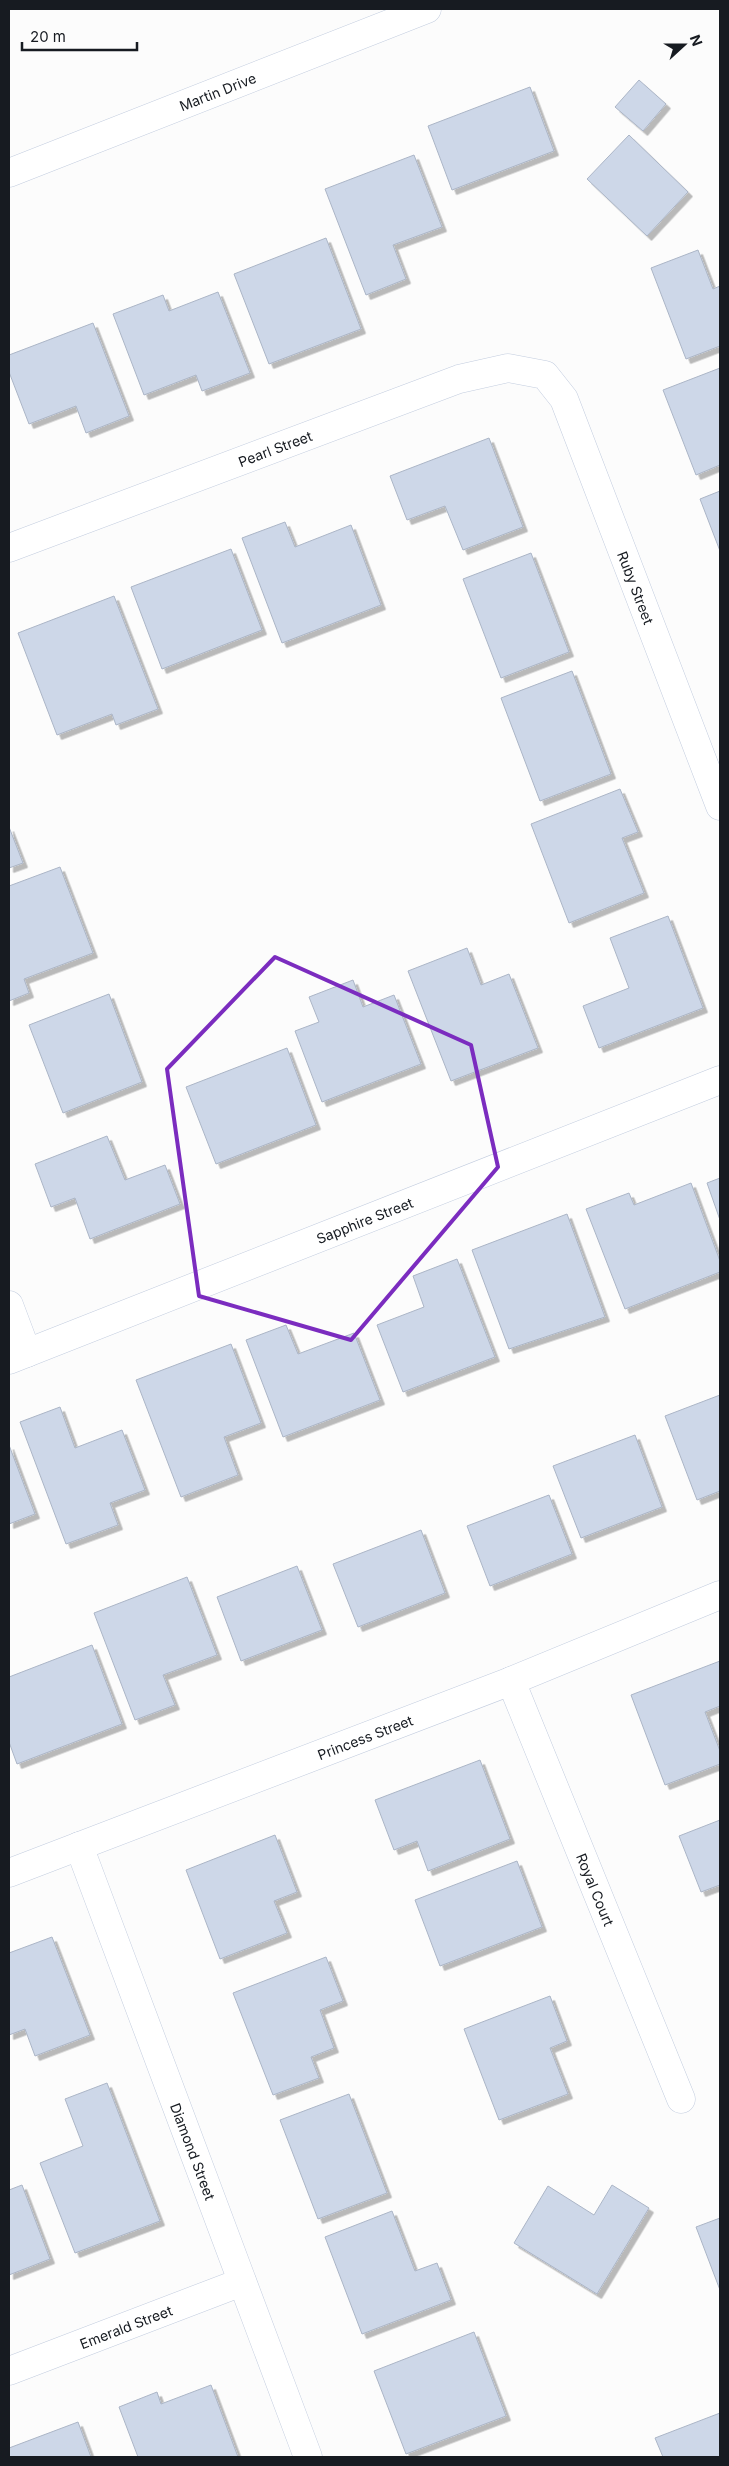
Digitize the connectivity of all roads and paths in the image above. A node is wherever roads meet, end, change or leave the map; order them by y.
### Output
1 (427, 9) edge
2 (9, 174) edge
3 (544, 375) joint
4 (9, 548) edge
5 (720, 806) edge
6 (720, 1080) edge
7 (9, 1305) edge
8 (18, 1357) edge
9 (720, 1595) edge
10 (511, 1681) junction
11 (79, 1846) junction
12 (9, 1873) edge
13 (681, 2099) dead end
14 (242, 2282) junction
15 (9, 2371) edge
16 (308, 2457) edge

1 - 2 street, Martin Drive
3 - 4 street, Pearl Street
3 - 5 street, Ruby Street
6 - 8 street, Sapphire Street
7 - 8 street
9 - 10 street, Princess Street
10 - 11 street, Princess Street
10 - 13 street, Royal Court
11 - 12 street, Princess Street
11 - 14 street, Diamond Street
14 - 15 street, Emerald Street
14 - 16 street, Diamond Street

